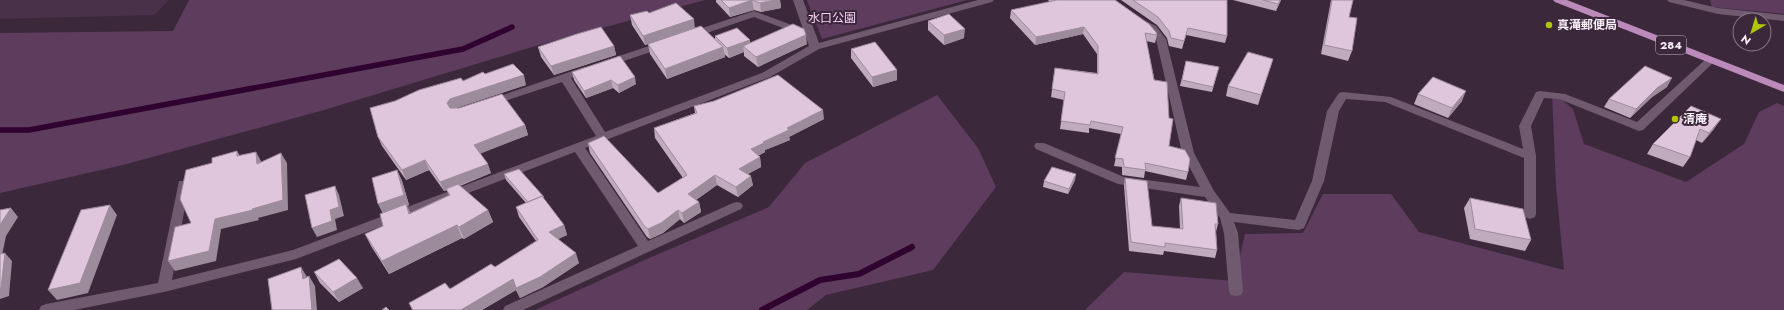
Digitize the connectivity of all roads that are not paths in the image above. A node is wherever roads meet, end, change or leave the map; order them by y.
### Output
1 (798, 0) edge
2 (989, 0) edge
3 (1558, 0) edge
4 (1672, 0) edge
5 (1133, 16) edge
6 (1784, 18) edge
7 (812, 41) junction
8 (1710, 61) junction
9 (565, 77) junction
10 (1784, 89) edge
11 (480, 106) edge
12 (603, 138) junction
13 (1040, 146) dead end
14 (578, 147) junction
15 (1530, 156) junction
16 (186, 170) edge
17 (1209, 193) junction
18 (737, 206) dead end
19 (1530, 214) dead end
20 (1226, 217) junction
21 (646, 248) junction
22 (164, 287) junction
23 (1236, 292) dead end
24 (46, 310) edge
25 (510, 310) edge

1 - 7 street
2 - 7 street
3 - 8 highway, 284
4 - 6 street
5 - 17 street
7 - 9 street
7 - 12 street
8 - 10 highway, 284
8 - 15 street
9 - 11 street
9 - 12 street
12 - 14 street
13 - 17 street
14 - 21 street
14 - 22 street
15 - 19 street
15 - 20 street
16 - 22 street
17 - 20 street
18 - 21 street
20 - 23 street
21 - 25 street
22 - 24 street

